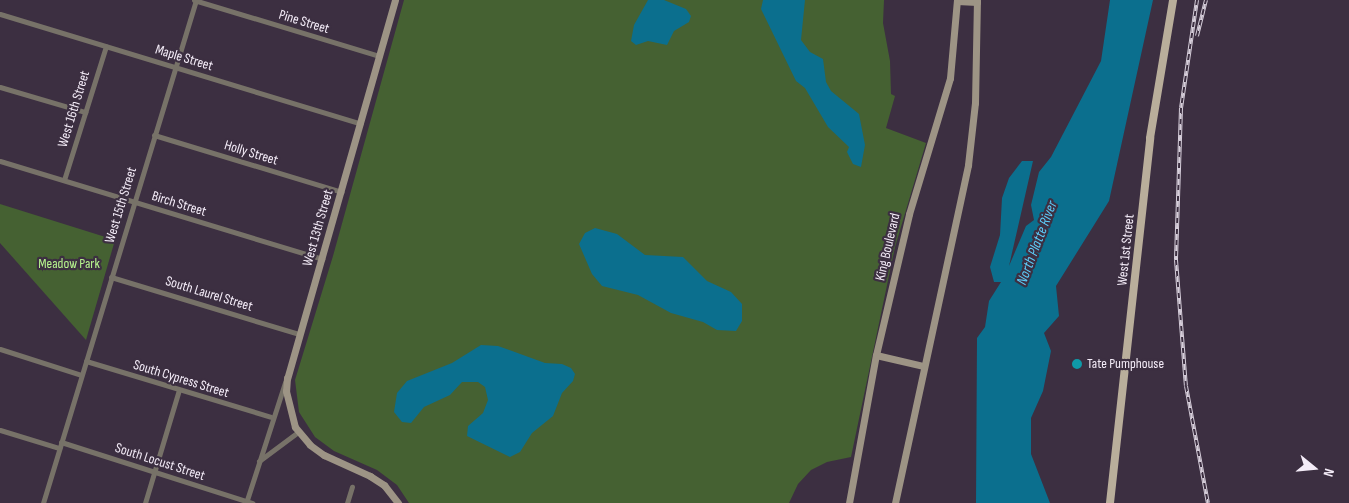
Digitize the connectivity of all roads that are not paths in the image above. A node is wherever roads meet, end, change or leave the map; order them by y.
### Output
1 (195, 0) edge
2 (395, 0) edge
3 (1173, 0) edge
4 (957, 1) edge
5 (977, 1) edge
6 (0, 14) edge
7 (106, 46) junction
8 (380, 56) junction
9 (175, 68) junction
10 (0, 87) edge
11 (85, 112) junction
12 (361, 124) junction
13 (154, 135) junction
14 (0, 161) edge
15 (64, 180) junction
16 (342, 192) junction
17 (134, 202) junction
18 (322, 259) junction
19 (111, 277) junction
20 (300, 334) junction
21 (0, 349) edge
22 (876, 355) junction
23 (86, 361) junction
24 (923, 366) junction
25 (81, 375) junction
26 (287, 378) junction
27 (179, 390) junction
28 (271, 418) junction
29 (0, 430) edge
30 (298, 432) junction
31 (60, 445) junction
32 (259, 462) junction
33 (154, 473) junction
34 (352, 487) dead end
35 (248, 502) edge
36 (43, 503) edge
37 (145, 503) edge
38 (347, 503) edge
39 (398, 503) edge
40 (849, 503) edge
41 (895, 503) edge
42 (1110, 503) edge

1 - 8 street, Pine Street
1 - 9 street, West 15th Street
2 - 8 street, West 13th Street
3 - 42 main road, West 1st Street
4 - 5 street
4 - 22 street, King Boulevard
5 - 24 street
6 - 7 street, Maple Street
7 - 9 street, Maple Street
7 - 11 street, West 16th Street
8 - 12 street, West 13th Street
9 - 12 street, Maple Street
9 - 13 street, West 15th Street
10 - 11 street
11 - 15 street, West 16th Street
12 - 16 street, West 13th Street
13 - 16 street, Holly Street
13 - 17 street, West 15th Street
14 - 15 street, Birch Street
15 - 17 street, Birch Street
16 - 18 street, West 13th Street
17 - 18 street, Birch Street
17 - 19 street, West 15th Street
18 - 20 street, West 13th Street
19 - 20 street, South Laurel Street
19 - 23 street, West 15th Street
20 - 26 street, West 13th Street
21 - 25 street
22 - 24 street
22 - 40 street, King Boulevard
23 - 25 street, West 15th Street
23 - 27 street, South Cypress Street
24 - 41 street
25 - 31 street, West 15th Street
26 - 28 street, West 13th Street
26 - 30 street
27 - 28 street, South Cypress Street
27 - 33 street
28 - 32 street, West 13th Street
29 - 31 street, South Locust Street
30 - 32 street
30 - 39 street
31 - 33 street, South Locust Street
31 - 36 street, West 15th Street
32 - 35 street, West 13th Street
33 - 35 street, South Locust Street
33 - 37 street
34 - 38 street

